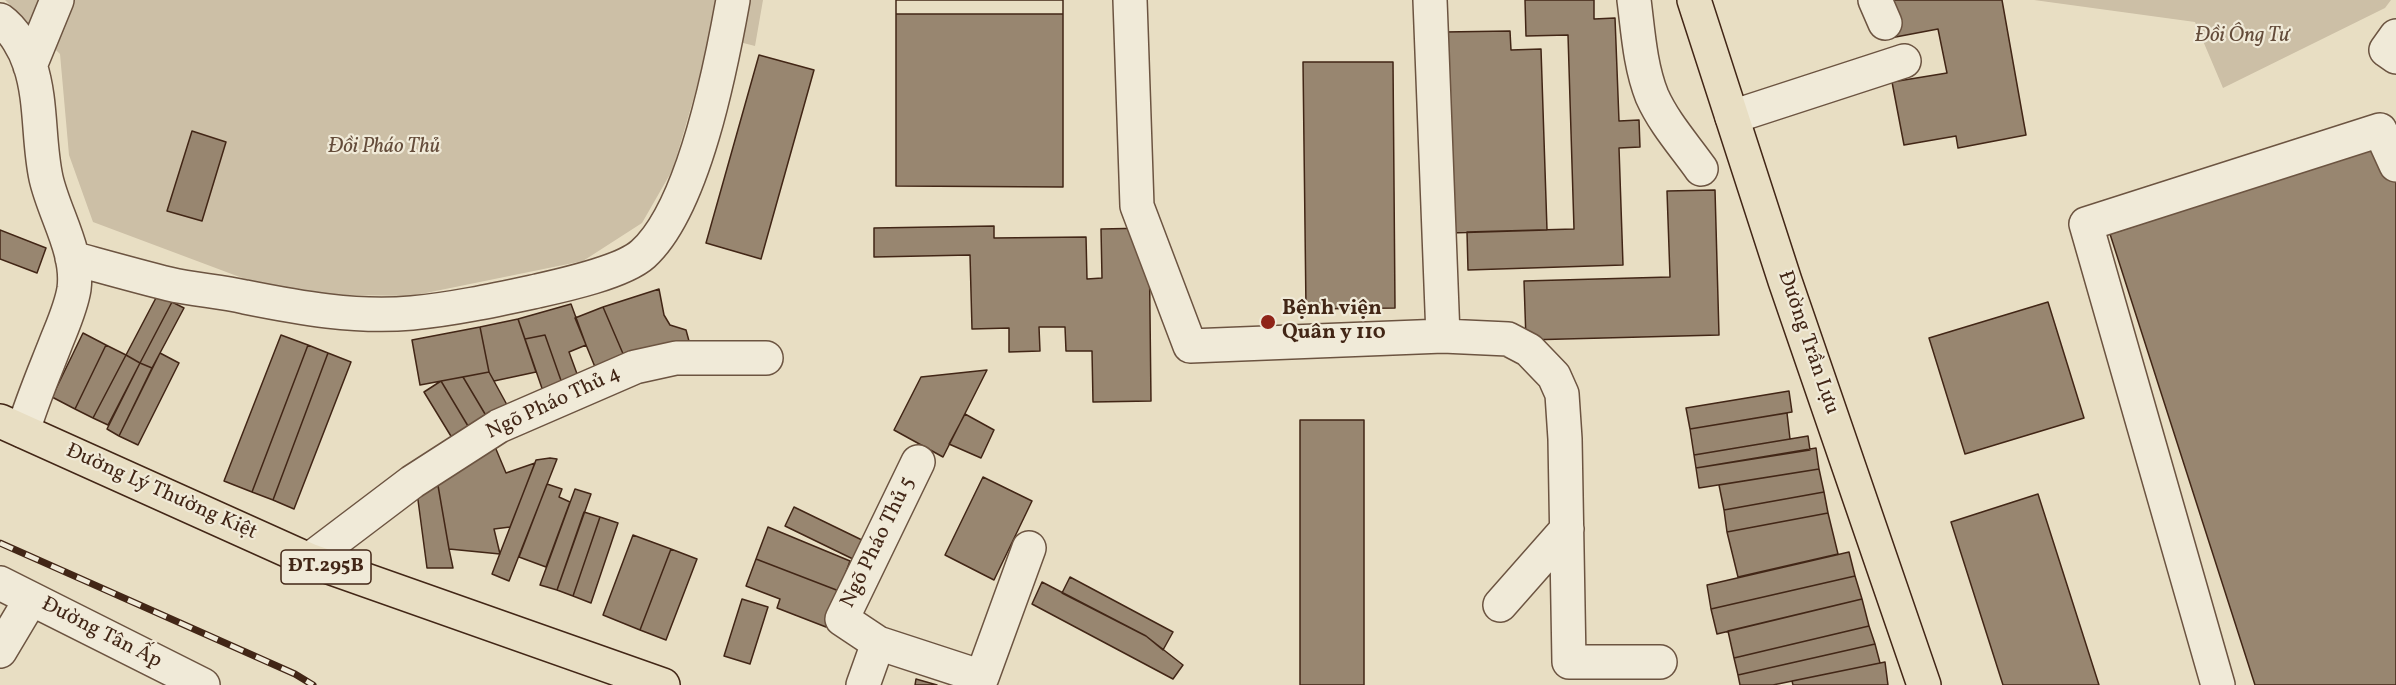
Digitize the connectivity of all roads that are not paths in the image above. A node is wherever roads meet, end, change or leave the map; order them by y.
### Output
1 (57, 0) edge
2 (733, 0) edge
3 (1130, 0) edge
4 (1430, 0) edge
5 (1634, 0) edge
6 (1694, 0) edge
7 (0, 20) edge
8 (2396, 36) edge
9 (2396, 57) edge
10 (1904, 61) dead end
11 (30, 66) junction
12 (1732, 117) junction
13 (2396, 165) edge
14 (1701, 169) dead end
15 (72, 258) junction
16 (1443, 336) junction
17 (766, 358) dead end
18 (12, 426) edge
19 (918, 462) dead end
20 (1567, 529) junction
21 (1029, 548) dead end
22 (309, 560) junction
23 (0, 583) edge
24 (30, 598) junction
25 (1500, 606) dead end
26 (878, 643) junction
27 (0, 651) edge
28 (1660, 662) dead end
29 (203, 685) edge
30 (663, 685) edge
31 (863, 685) edge
32 (1924, 685) edge
33 (2218, 685) edge

1 - 11 street
2 - 15 street
3 - 16 street
4 - 16 street
5 - 14 street
6 - 12 main road, Đường Trần Lựu
7 - 11 street
8 - 9 street
10 - 12 street
11 - 15 street
12 - 32 main road, Đường Trần Lựu
13 - 33 street
15 - 18 street
16 - 20 street
17 - 22 street, Ngõ Pháo Thủ 4
18 - 22 main road, Đường Lý Thường Kiệt / ĐT.295B
19 - 26 street, Ngõ Pháo Thủ 5
20 - 25 street
20 - 28 street
21 - 26 street, Ngõ Pháo Thủ 5
22 - 30 main road, Đường Lý Thường Kiệt / ĐT.295B
23 - 24 street, Đường Tân Ấp
24 - 27 street
24 - 29 street, Đường Tân Ấp
26 - 31 street

